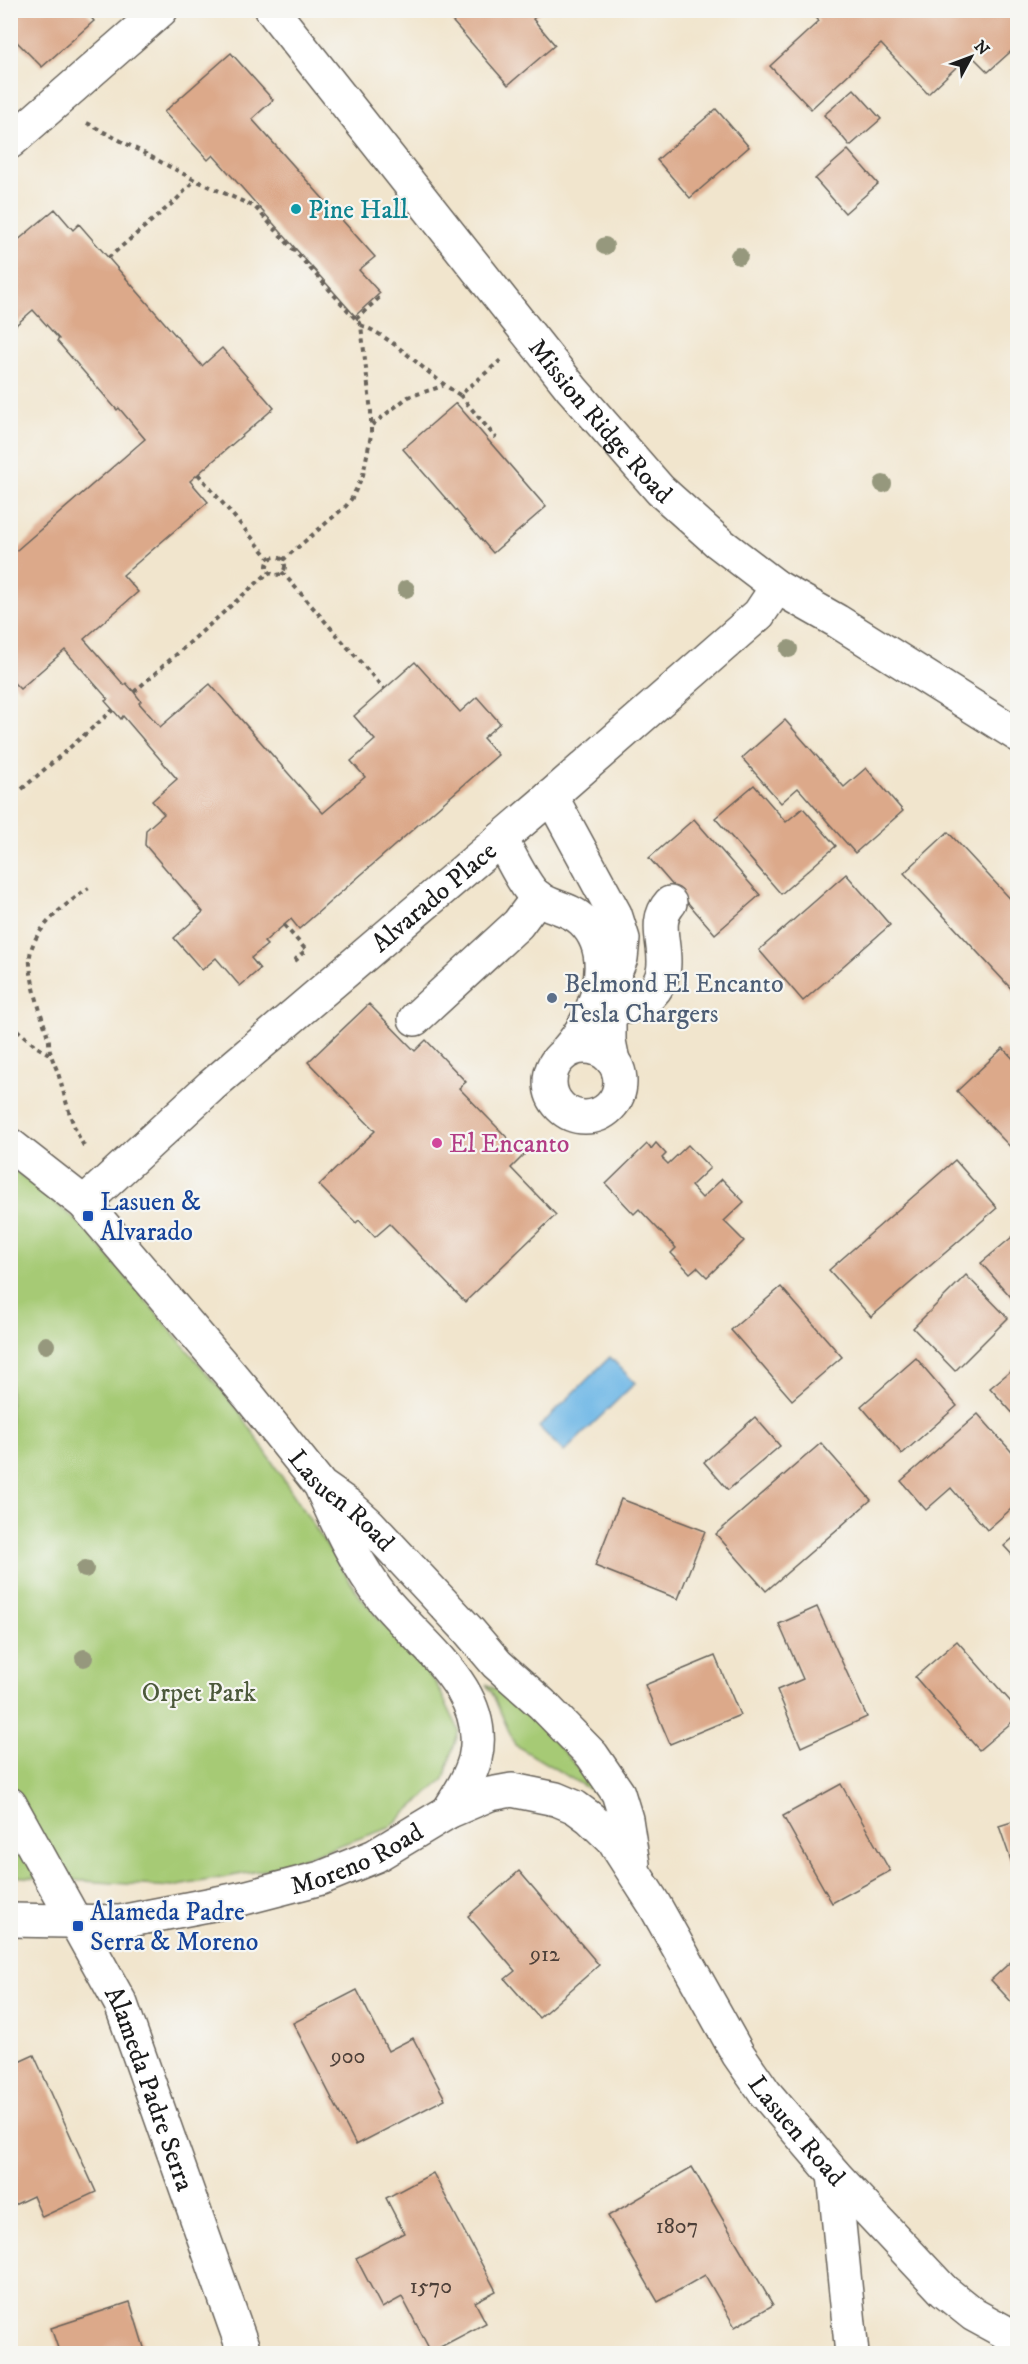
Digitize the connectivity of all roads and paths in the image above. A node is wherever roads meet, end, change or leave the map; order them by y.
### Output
1 (161, 10) edge
2 (272, 10) edge
3 (85, 122) dead end
4 (10, 142) edge
5 (195, 180) junction
6 (108, 258) dead end
7 (381, 296) dead end
8 (356, 318) junction
9 (361, 325) junction
10 (498, 363) dead end
11 (444, 385) junction
12 (460, 394) junction
13 (372, 426) junction
14 (496, 438) dead end
15 (198, 474) dead end
16 (270, 559) junction
17 (283, 560) junction
18 (269, 572) junction
19 (282, 572) junction
20 (777, 586) junction
21 (384, 689) dead end
22 (134, 692) dead end
23 (113, 710) dead end
24 (1017, 735) edge
25 (22, 789) dead end
26 (551, 796) junction
27 (501, 839) junction
28 (89, 888) dead end
29 (538, 897) junction
30 (670, 903) dead end
31 (284, 925) dead end
32 (298, 957) dead end
33 (601, 1006) junction
34 (415, 1019) dead end
35 (10, 1024) edge
36 (566, 1051) junction
37 (49, 1054) junction
38 (613, 1061) junction
39 (10, 1145) edge
40 (84, 1146) dead end
41 (84, 1203) junction
42 (321, 1486) junction
43 (10, 1804) edge
44 (448, 1812) junction
45 (635, 1874) junction
46 (10, 1920) edge
47 (76, 1921) junction
48 (834, 2174) junction
49 (1017, 2339) edge
50 (245, 2354) edge
51 (852, 2354) edge

1 - 4 street
2 - 20 street, Mission Ridge Road
3 - 5 path
5 - 6 path
5 - 8 path
7 - 8 path
8 - 9 path
9 - 11 path
9 - 13 path
10 - 12 path
11 - 12 path
11 - 13 path
12 - 14 path
13 - 17 path
15 - 16 path
16 - 17 path
16 - 18 path
17 - 19 path
18 - 19 path
18 - 22 path
19 - 21 path
20 - 24 street, Mission Ridge Road
20 - 26 street, Alvarado Place
23 - 25 path
26 - 27 street, Alvarado Place
26 - 33 street
27 - 29 street
27 - 41 street, Alvarado Place
28 - 37 path
29 - 33 street
29 - 34 street
30 - 33 street
31 - 32 path
33 - 36 street
33 - 38 street
35 - 37 path
36 - 38 street
36 - 38 street
37 - 40 path
39 - 41 street, Lasuen Road
41 - 42 street, Lasuen Road
42 - 44 street
42 - 45 street, Lasuen Road
43 - 47 street, Alameda Padre Serra
44 - 45 street, Lasuen Road
44 - 47 street, Moreno Road
45 - 48 street, Lasuen Road
46 - 47 street, Moreno Road
47 - 50 street, Alameda Padre Serra
48 - 49 street, Lasuen Road
48 - 51 street

